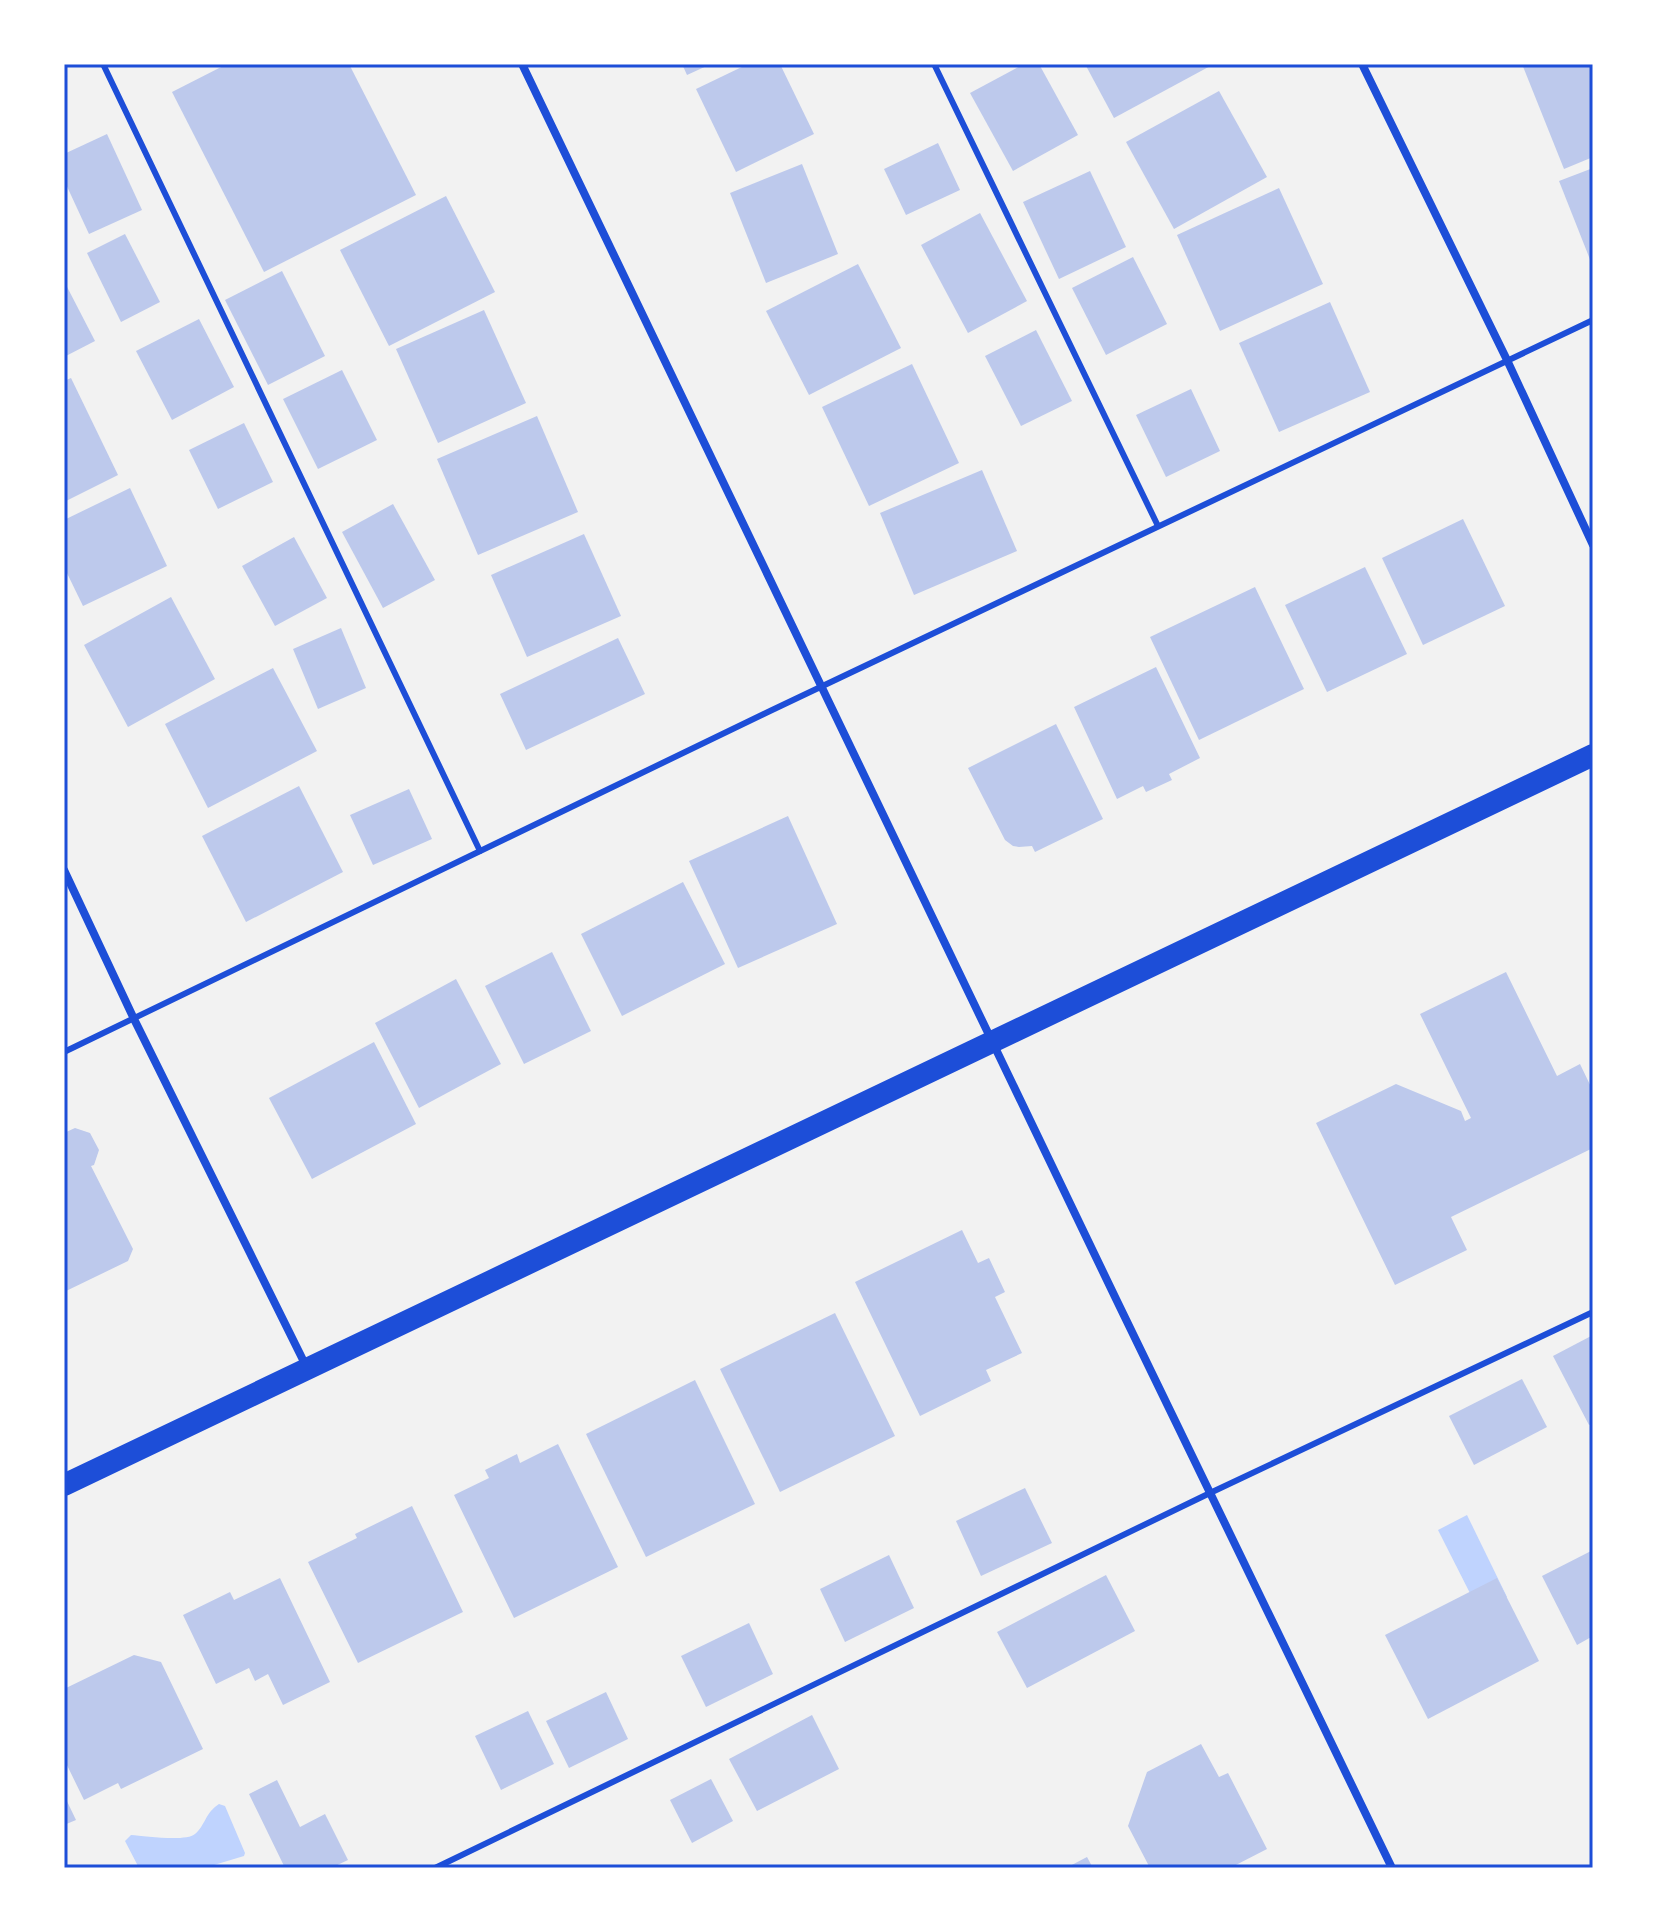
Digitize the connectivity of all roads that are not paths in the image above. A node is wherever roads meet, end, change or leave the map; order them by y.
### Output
1 (103, 64) edge
2 (522, 64) edge
3 (934, 64) edge
4 (1362, 64) edge
5 (1593, 320) edge
6 (1507, 360) junction
7 (1158, 526) junction
8 (1593, 545) edge
9 (822, 687) junction
10 (1593, 755) edge
11 (480, 851) junction
12 (64, 870) edge
13 (134, 1019) junction
14 (993, 1041) junction
15 (64, 1052) edge
16 (1593, 1312) edge
17 (307, 1369) junction
18 (64, 1485) edge
19 (1210, 1493) junction
20 (435, 1868) edge
21 (1392, 1868) edge

1 - 11 lane
2 - 9 street
3 - 7 lane
4 - 6 street
5 - 6 lane
6 - 7 lane
6 - 8 street
7 - 9 lane
9 - 11 lane
9 - 14 street
10 - 14 highway
11 - 13 lane
12 - 13 street
13 - 15 lane
13 - 17 street
14 - 17 highway
14 - 19 street
16 - 19 lane
17 - 18 highway
19 - 20 lane
19 - 21 street

